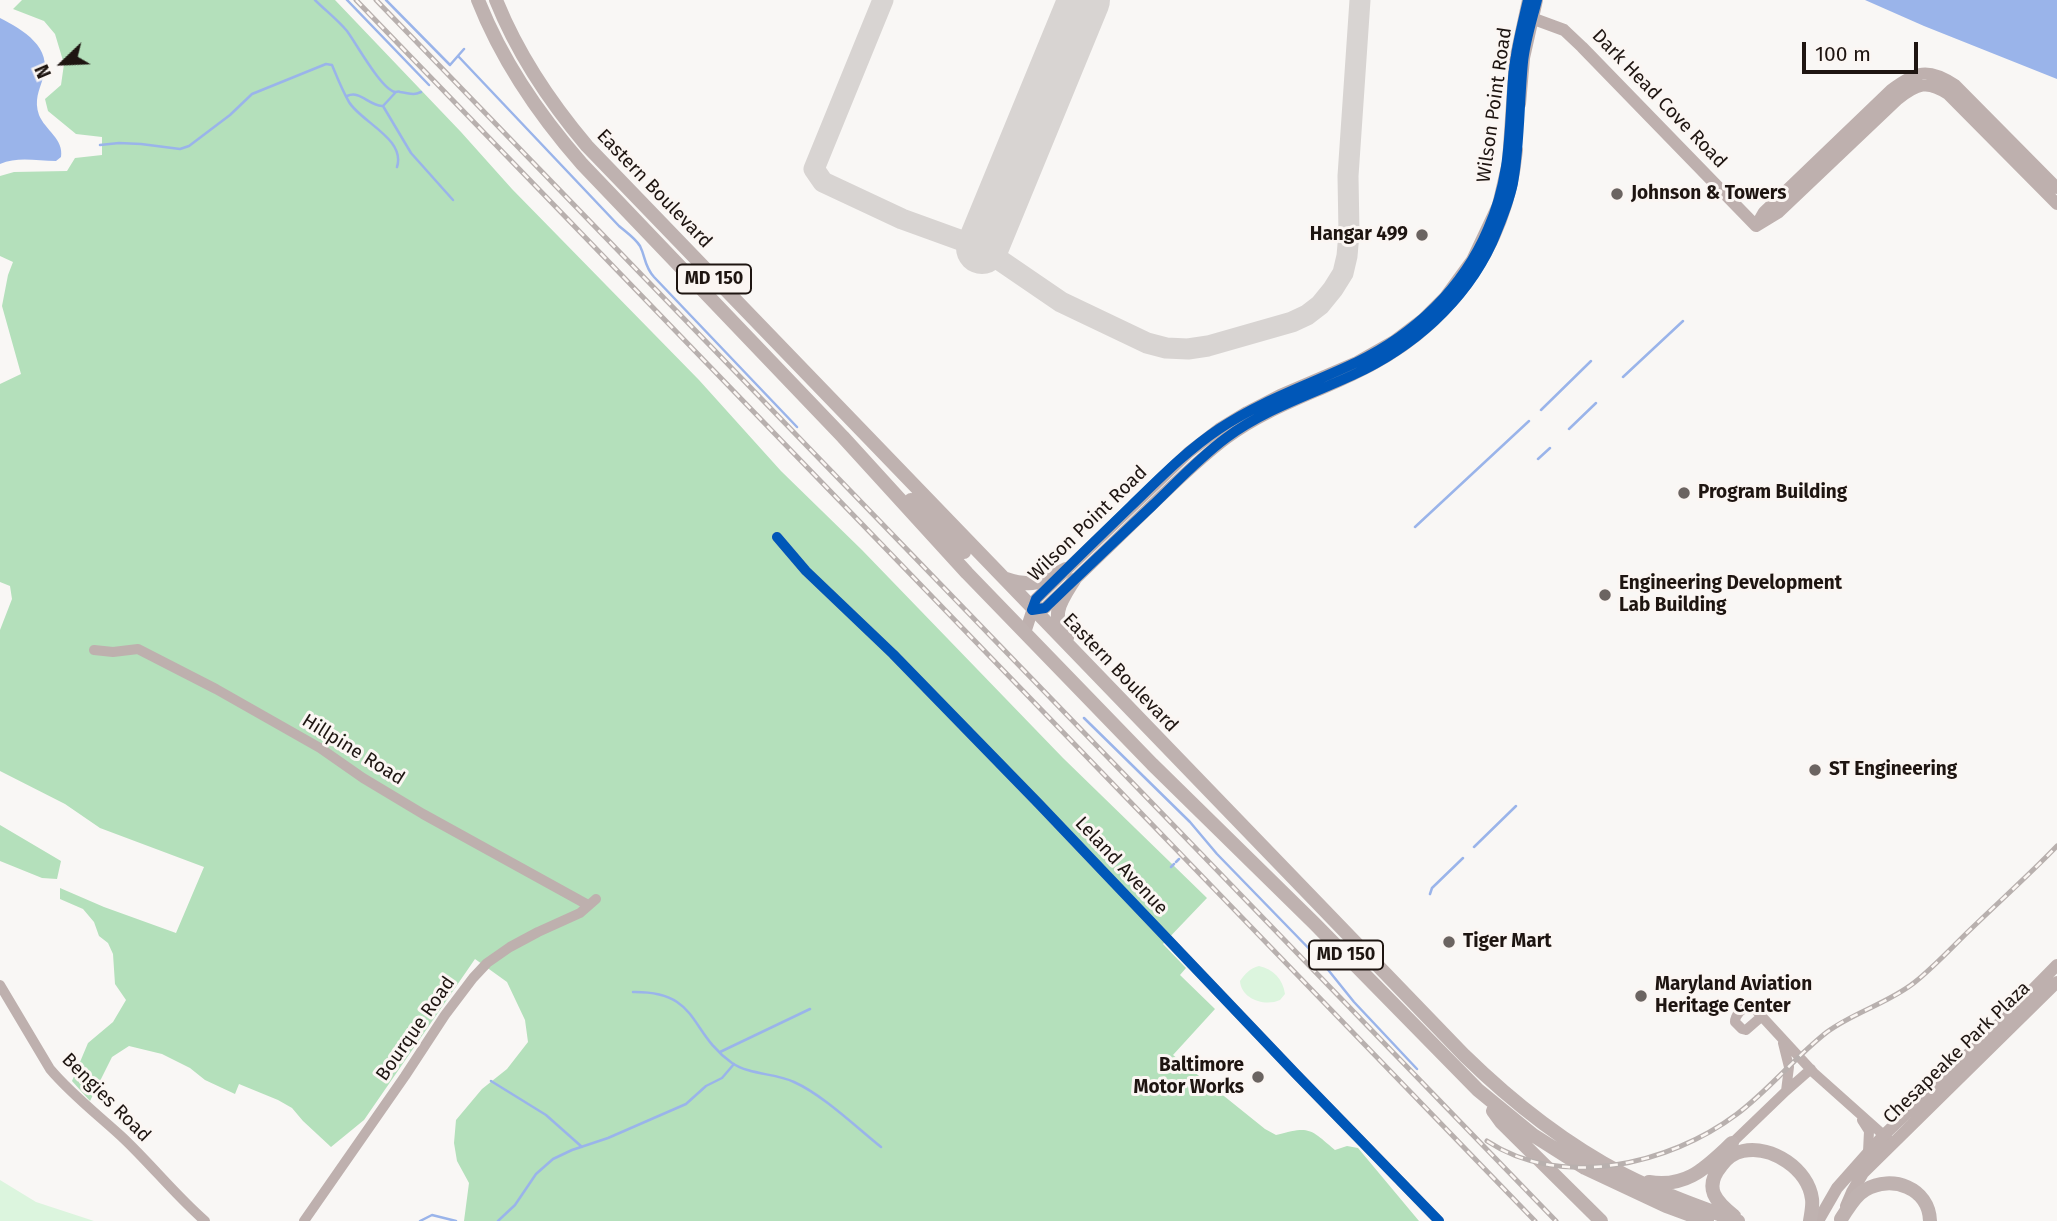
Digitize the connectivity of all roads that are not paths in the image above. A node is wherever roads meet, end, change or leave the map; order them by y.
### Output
1 (478, 0) edge
2 (496, 0) edge
3 (1528, 0) edge
4 (1537, 0) edge
5 (1529, 16) junction
6 (2057, 188) edge
7 (2057, 204) edge
8 (1756, 226) junction
9 (843, 437) junction
10 (777, 537) dead end
11 (1070, 574) junction
12 (1002, 577) junction
13 (1032, 610) junction
14 (1025, 633) junction
15 (94, 650) dead end
16 (1096, 675) junction
17 (1273, 882) junction
18 (592, 902) joint
19 (1358, 946) junction
20 (2057, 965) edge
21 (2057, 982) edge
22 (0, 985) edge
23 (3, 994) edge
24 (1761, 1017) dead end
25 (1781, 1040) junction
26 (1811, 1069) junction
27 (1478, 1090) junction
28 (1786, 1091) junction
29 (1856, 1111) junction
30 (1888, 1139) junction
31 (1732, 1143) joint
32 (1552, 1147) junction
33 (1868, 1152) junction
34 (1635, 1180) junction
35 (1841, 1219) edge
36 (205, 1221) edge
37 (304, 1221) edge
38 (1439, 1221) edge
39 (1601, 1221) edge
40 (1673, 1221) edge
41 (1694, 1221) edge
42 (1707, 1221) edge
43 (1740, 1221) edge
44 (1811, 1221) edge
45 (1818, 1221) edge
46 (1930, 1221) edge

1 - 9 main road, Eastern Boulevard / MD 150
2 - 12 main road, Eastern Boulevard / MD 150
3 - 5 street, Wilson Point Road
4 - 5 street, Wilson Point Road
5 - 8 street, Dark Head Cove Road
5 - 11 street, Wilson Point Road
6 - 8 street
7 - 8 street
9 - 13 main road
9 - 14 main road, Eastern Boulevard / MD 150
10 - 38 street, Leland Avenue
11 - 12 main road
11 - 13 street, Wilson Point Road
11 - 16 main road
12 - 13 main road, Eastern Boulevard / MD 150
13 - 14 street, Wilson Point Road
13 - 16 main road, Eastern Boulevard / MD 150
14 - 17 main road, Eastern Boulevard / MD 150
15 - 18 street, Hillpine Road
16 - 19 main road, Eastern Boulevard / MD 150
17 - 19 main road
17 - 27 main road, Eastern Boulevard / MD 150
18 - 37 street, Bourque Road
19 - 32 main road
19 - 34 main road, Eastern Boulevard / MD 150
20 - 30 street, Chesapeake Park Plaza
21 - 30 street, Chesapeake Park Plaza
22 - 23 street, Bengies Road
23 - 36 street, Bengies Road
24 - 25 street, Chesapeake Park Plaza
25 - 26 street, Chesapeake Park Plaza
25 - 28 street
26 - 28 street
26 - 29 street, Chesapeake Park Plaza
27 - 32 main road, Eastern Boulevard / MD 150
27 - 39 main road
28 - 31 street
29 - 30 street, Chesapeake Park Plaza
29 - 33 street, Chesapeake Park Plaza
30 - 33 street
30 - 35 street
31 - 34 main road
32 - 42 main road, Eastern Boulevard / MD 150
33 - 45 street
34 - 43 main road, Eastern Boulevard / MD 150
35 - 46 main road
40 - 41 main road
43 - 44 main road

